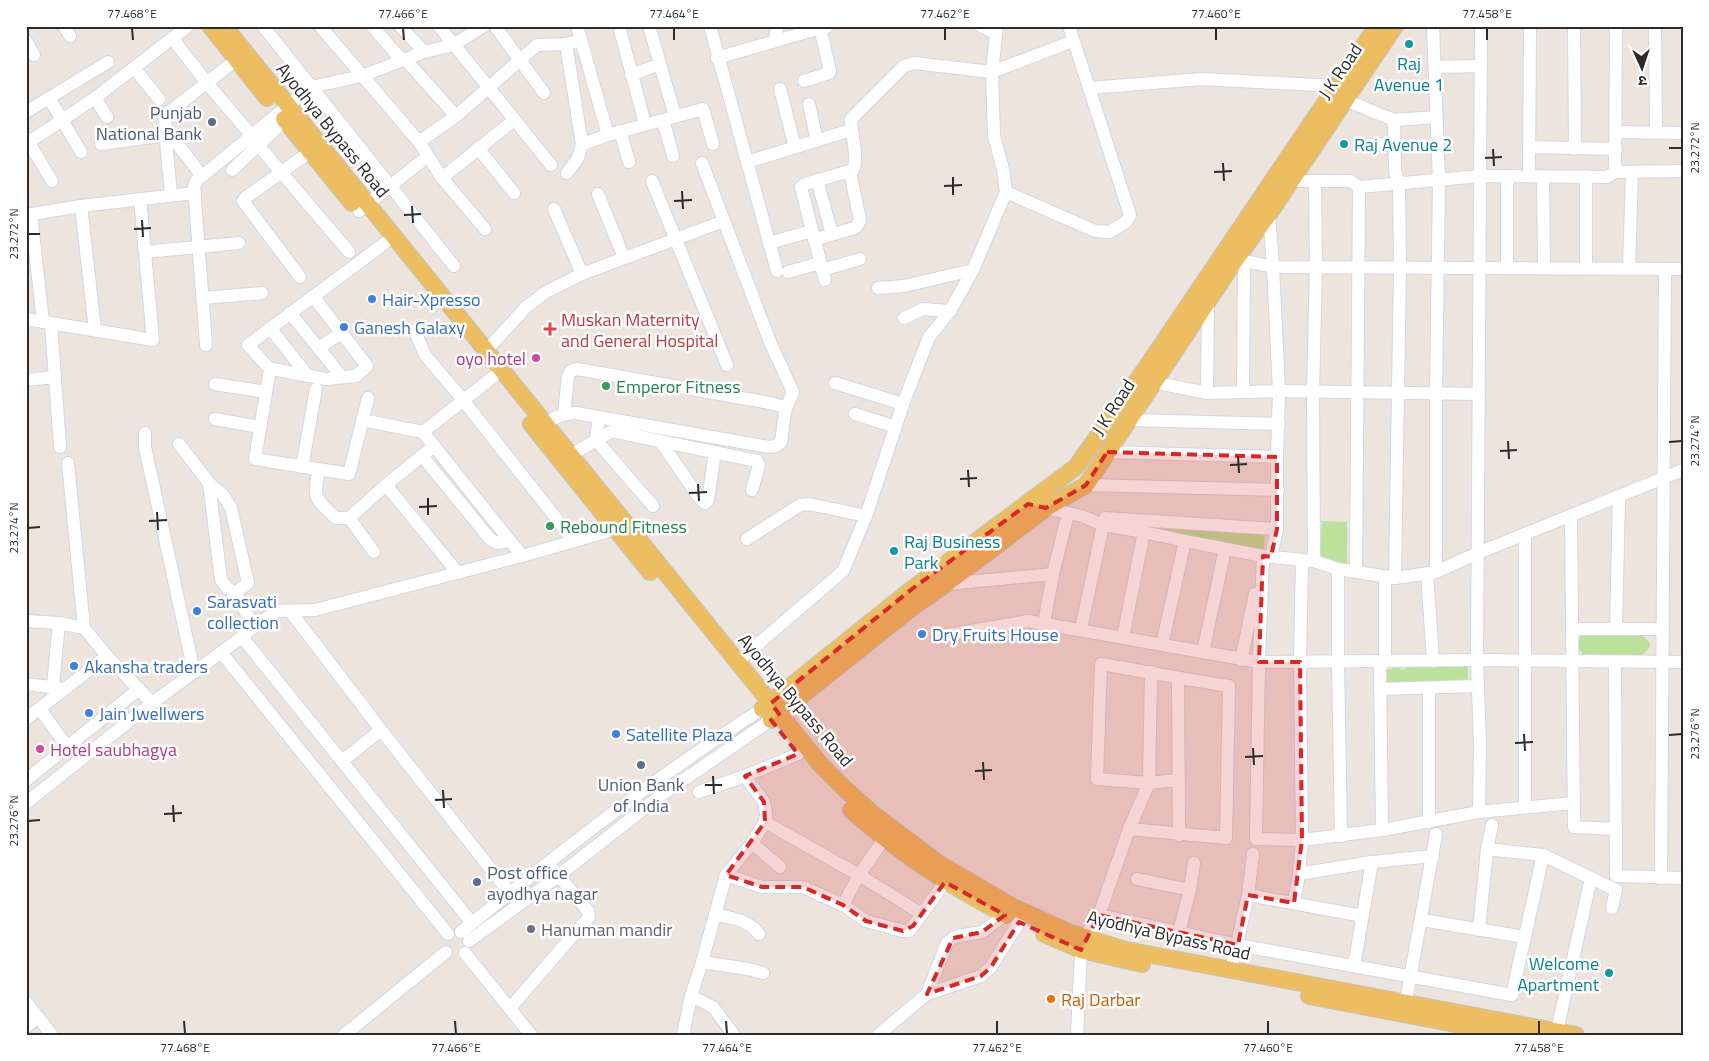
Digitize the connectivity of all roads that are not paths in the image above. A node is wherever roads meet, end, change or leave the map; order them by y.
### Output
1 (188, 26) edge
2 (210, 26) edge
3 (224, 26) edge
4 (263, 26) edge
5 (320, 26) edge
6 (372, 26) edge
7 (400, 26) edge
8 (438, 26) edge
9 (484, 26) edge
10 (495, 26) edge
11 (577, 26) edge
12 (619, 26) edge
13 (649, 26) edge
14 (710, 26) edge
15 (777, 26) edge
16 (981, 26) edge
17 (1069, 26) edge
18 (1377, 26) edge
19 (1395, 26) edge
20 (1433, 26) edge
21 (1481, 26) edge
22 (1530, 26) edge
23 (1574, 26) edge
24 (1616, 26) edge
25 (1655, 26) edge
26 (826, 27) edge
27 (997, 30) edge
28 (459, 36) edge
29 (172, 38) junction
30 (26, 41) edge
31 (581, 41) junction
32 (775, 41) junction
33 (1074, 41) junction
34 (566, 44) junction
35 (424, 52) junction
36 (34, 55) dead end
37 (402, 58) junction
38 (717, 58) junction
39 (236, 60) junction
40 (520, 60) junction
41 (108, 62) dead end
42 (660, 64) junction
43 (1481, 66) junction
44 (1435, 67) junction
45 (135, 69) junction
46 (992, 72) junction
47 (631, 74) junction
48 (362, 76) junction
49 (804, 81) dead end
50 (207, 82) junction
51 (311, 87) junction
52 (488, 88) junction
53 (780, 88) dead end
54 (1089, 88) junction
55 (544, 93) dead end
56 (1343, 93) junction
57 (50, 98) junction
58 (95, 98) junction
59 (159, 99) dead end
60 (809, 104) dead end
61 (26, 112) edge
62 (285, 113) junction
63 (456, 116) junction
64 (107, 117) dead end
65 (1436, 117) junction
66 (669, 118) junction
67 (514, 120) junction
68 (1394, 120) junction
69 (62, 121) junction
70 (645, 124) junction
71 (851, 130) junction
72 (620, 131) junction
73 (1616, 132) junction
74 (1656, 133) junction
75 (1683, 133) edge
76 (608, 134) junction
77 (167, 135) junction
78 (28, 140) edge
79 (255, 141) junction
80 (817, 141) junction
81 (420, 142) junction
82 (101, 144) dead end
83 (582, 144) junction
84 (712, 144) dead end
85 (1394, 144) junction
86 (1362, 145) dead end
87 (1529, 147) junction
88 (478, 148) junction
89 (795, 148) junction
90 (1575, 149) junction
91 (1616, 149) junction
92 (81, 152) dead end
93 (310, 152) junction
94 (428, 156) junction
95 (673, 156) dead end
96 (629, 162) dead end
97 (747, 162) junction
98 (702, 164) dead end
99 (551, 165) dead end
100 (232, 170) dead end
101 (1683, 171) edge
102 (281, 172) junction
103 (850, 172) junction
104 (1615, 172) junction
105 (1632, 172) junction
106 (567, 173) dead end
107 (202, 176) junction
108 (1481, 176) junction
109 (1506, 176) junction
110 (1529, 176) junction
111 (1543, 176) junction
112 (1586, 176) junction
113 (442, 178) junction
114 (817, 180) junction
115 (1438, 180) junction
116 (52, 181) dead end
117 (652, 181) dead end
118 (1290, 181) junction
119 (1315, 182) junction
120 (1398, 182) junction
121 (390, 186) junction
122 (1359, 186) junction
123 (514, 192) dead end
124 (1006, 192) junction
125 (194, 193) junction
126 (598, 194) dead end
127 (171, 195) junction
128 (140, 199) junction
129 (82, 206) junction
130 (363, 208) junction
131 (554, 209) dead end
132 (1269, 214) junction
133 (29, 215) edge
134 (724, 221) junction
135 (485, 229) dead end
136 (832, 234) junction
137 (813, 236) junction
138 (675, 239) junction
139 (239, 243) dead end
140 (385, 243) junction
141 (769, 243) junction
142 (199, 247) junction
143 (145, 252) junction
144 (348, 252) dead end
145 (1239, 252) junction
146 (624, 258) junction
147 (860, 258) dead end
148 (454, 266) dead end
149 (1274, 267) junction
150 (1316, 267) junction
151 (1400, 267) junction
152 (1358, 268) junction
153 (1438, 268) junction
154 (1480, 268) junction
155 (1507, 268) junction
156 (1544, 268) junction
157 (1586, 268) junction
158 (1629, 269) junction
159 (1665, 269) junction
160 (1683, 269) edge
161 (974, 270) junction
162 (822, 271) junction
163 (582, 274) junction
164 (300, 277) dead end
165 (878, 288) dead end
166 (262, 293) dead end
167 (313, 296) junction
168 (203, 298) junction
169 (1208, 302) junction
170 (950, 311) junction
171 (290, 313) junction
172 (904, 318) dead end
173 (26, 319) edge
174 (47, 323) junction
175 (270, 328) junction
176 (95, 330) junction
177 (415, 331) dead end
178 (341, 332) junction
179 (206, 345) dead end
180 (319, 348) junction
181 (486, 351) junction
182 (727, 365) dead end
183 (270, 375) dead end
184 (308, 376) junction
185 (55, 377) junction
186 (342, 377) junction
187 (493, 377) junction
188 (26, 380) edge
189 (1153, 382) junction
190 (836, 383) dead end
191 (215, 384) dead end
192 (316, 389) dead end
193 (1279, 391) junction
194 (266, 392) junction
195 (1243, 392) junction
196 (1313, 392) junction
197 (1207, 393) junction
198 (1357, 393) junction
199 (1397, 394) junction
200 (1436, 394) junction
201 (1479, 394) junction
202 (368, 398) dead end
203 (463, 400) junction
204 (903, 404) junction
205 (784, 411) junction
206 (564, 414) junction
207 (855, 414) dead end
208 (599, 417) junction
209 (215, 419) dead end
210 (362, 420) junction
211 (1129, 420) junction
212 (1279, 424) junction
213 (546, 425) junction
214 (260, 427) junction
215 (896, 428) junction
216 (423, 432) junction
217 (145, 433) dead end
218 (596, 440) junction
219 (660, 442) junction
220 (179, 444) dead end
221 (434, 446) junction
222 (60, 447) dead end
223 (715, 452) junction
224 (1108, 452) junction
225 (571, 455) junction
226 (423, 457) junction
227 (1276, 457) junction
228 (68, 463) dead end
229 (302, 467) junction
230 (319, 470) junction
231 (1683, 470) edge
232 (1664, 478) junction
233 (209, 483) junction
234 (1086, 484) junction
235 (386, 485) junction
236 (752, 490) dead end
237 (1278, 490) junction
238 (1619, 496) junction
239 (1028, 504) junction
240 (653, 506) dead end
241 (1046, 508) junction
242 (1068, 514) junction
243 (866, 516) junction
244 (1082, 516) junction
245 (1571, 516) junction
246 (349, 518) junction
247 (1103, 524) junction
248 (622, 528) junction
249 (1008, 528) junction
250 (1277, 529) junction
251 (1144, 532) junction
252 (1525, 535) junction
253 (748, 538) dead end
254 (510, 541) junction
255 (1185, 541) junction
256 (574, 542) junction
257 (1225, 548) junction
258 (374, 552) dead end
259 (1478, 553) junction
260 (522, 556) junction
261 (1267, 556) junction
262 (1308, 561) junction
263 (1338, 569) junction
264 (1356, 571) junction
265 (458, 573) junction
266 (1432, 573) junction
267 (1053, 574) junction
268 (1390, 577) junction
269 (946, 584) junction
270 (235, 593) junction
271 (290, 611) junction
272 (26, 622) edge
273 (1044, 622) junction
274 (59, 623) junction
275 (254, 626) junction
276 (84, 628) junction
277 (1081, 629) junction
278 (1616, 629) junction
279 (1663, 629) junction
280 (1572, 630) junction
281 (242, 637) junction
282 (937, 637) dead end
283 (1123, 637) junction
284 (1162, 645) junction
285 (221, 652) junction
286 (1203, 652) junction
287 (107, 656) junction
288 (1241, 660) junction
289 (1477, 660) junction
290 (1432, 661) junction
291 (1572, 661) junction
292 (737, 662) junction
293 (1258, 662) junction
294 (1300, 662) junction
295 (1338, 662) junction
296 (1382, 662) junction
297 (1524, 662) junction
298 (1615, 662) junction
299 (1663, 662) junction
300 (1683, 662) edge
301 (194, 672) junction
302 (1151, 672) junction
303 (1178, 679) junction
304 (26, 684) edge
305 (1478, 686) junction
306 (59, 688) junction
307 (1429, 688) junction
308 (139, 689) junction
309 (1380, 689) junction
310 (152, 703) junction
311 (40, 709) junction
312 (771, 712) junction
313 (26, 719) edge
314 (381, 730) junction
315 (68, 748) junction
316 (798, 754) junction
317 (342, 761) junction
318 (745, 776) junction
319 (26, 780) edge
320 (1178, 780) junction
321 (1149, 783) junction
322 (699, 792) dead end
323 (26, 803) edge
324 (1573, 803) junction
325 (1525, 807) junction
326 (1478, 812) junction
327 (765, 822) junction
328 (1428, 822) junction
329 (1492, 826) dead end
330 (1129, 829) junction
331 (1616, 829) junction
332 (1382, 830) junction
333 (1179, 834) junction
334 (1436, 834) dead end
335 (1341, 836) junction
336 (884, 839) junction
337 (1302, 840) junction
338 (752, 843) junction
339 (1487, 849) junction
340 (1253, 854) dead end
341 (1543, 855) junction
342 (1433, 856) junction
343 (548, 862) junction
344 (1372, 862) junction
345 (1194, 863) dead end
346 (780, 867) dead end
347 (726, 874) junction
348 (1299, 874) junction
349 (859, 875) junction
350 (558, 876) junction
351 (1591, 878) junction
352 (1661, 878) junction
353 (1683, 878) edge
354 (1137, 879) dead end
355 (945, 882) junction
356 (1190, 890) junction
357 (509, 892) junction
358 (1248, 895) junction
359 (1294, 902) junction
360 (842, 905) junction
361 (1612, 908) dead end
362 (715, 914) junction
363 (922, 914) junction
364 (1098, 915) junction
365 (1363, 916) junction
366 (1012, 918) junction
367 (1422, 920) junction
368 (472, 923) junction
369 (1479, 930) junction
370 (1179, 932) junction
371 (448, 934) junction
372 (759, 934) dead end
373 (1524, 937) junction
374 (465, 942) junction
375 (1083, 944) junction
376 (1238, 945) junction
377 (446, 952) junction
378 (702, 962) junction
379 (1354, 966) junction
380 (1231, 970) junction
381 (763, 973) dead end
382 (1411, 976) junction
383 (927, 994) junction
384 (692, 996) junction
385 (26, 1002) edge
386 (510, 1008) junction
387 (1405, 1008) junction
388 (38, 1017) junction
389 (26, 1027) edge
390 (1556, 1031) junction
391 (52, 1035) edge
392 (344, 1035) edge
393 (531, 1035) edge
394 (683, 1035) edge
395 (734, 1035) edge
396 (878, 1035) edge
397 (1077, 1035) edge
398 (1513, 1035) edge
399 (1576, 1035) edge

1 - 29 street
2 - 39 main road, Ayodhya Bypass Road
3 - 62 main road, Ayodhya Bypass Road
4 - 51 street
5 - 48 street
6 - 37 street
7 - 35 street
8 - 28 street
9 - 28 street
10 - 40 street
11 - 31 street
12 - 47 street
13 - 42 street
14 - 38 street
15 - 32 street
16 - 27 street
17 - 33 street
18 - 56 main road, J K Road
19 - 56 main road, J K Road
20 - 44 street
21 - 43 street
22 - 87 street
23 - 90 street
24 - 73 street
25 - 74 street
26 - 32 street
26 - 49 street
27 - 46 street
28 - 35 street
28 - 52 street
29 - 45 street
29 - 50 street
30 - 36 street
31 - 34 street
31 - 76 street
32 - 38 street
33 - 46 street
33 - 54 street
34 - 40 street
34 - 83 street
35 - 37 street
37 - 48 street
37 - 63 street
38 - 97 street
39 - 50 street
39 - 62 main road, Ayodhya Bypass Road
40 - 52 street
40 - 55 street
41 - 57 street
42 - 47 street
42 - 66 street
43 - 44 street
43 - 108 street
44 - 65 street
45 - 58 street
45 - 59 street
46 - 71 street
46 - 124 street
47 - 70 street
48 - 51 street
48 - 81 street
50 - 77 street
50 - 79 street
51 - 62 street
51 - 121 street
52 - 63 street
52 - 67 street
53 - 89 street
54 - 56 street
54 - 124 street
56 - 68 street
56 - 118 main road, J K Road
56 - 145 main road, J K Road
57 - 61 street
57 - 69 street
58 - 64 street
58 - 69 street
60 - 80 street
62 - 79 street
62 - 93 main road, Ayodhya Bypass Road
62 - 130 main road, Ayodhya Bypass Road
63 - 81 street
65 - 68 street
65 - 115 street
66 - 70 street
66 - 84 street
66 - 95 street
67 - 88 street
67 - 99 street
68 - 85 street
69 - 78 street
69 - 92 street
70 - 72 street
71 - 80 street
71 - 103 street
72 - 76 street
72 - 96 street
73 - 74 street
73 - 91 street
74 - 75 street
76 - 83 street
77 - 82 street
77 - 107 street
77 - 127 street
78 - 116 street
79 - 100 street
79 - 102 street
79 - 107 street
80 - 89 street
81 - 94 street
83 - 106 street
85 - 86 street
85 - 120 street
87 - 90 street
87 - 110 street
88 - 113 street
88 - 123 street
89 - 97 street
90 - 91 street
91 - 104 street
93 - 102 street
93 - 130 main road, Ayodhya Bypass Road
94 - 113 street
94 - 121 street
97 - 141 street
98 - 134 street
101 - 105 street
102 - 144 street
102 - 164 street
103 - 114 street
103 - 136 street
104 - 105 street
104 - 112 street
105 - 158 street
107 - 125 street
108 - 109 street
108 - 115 street
108 - 154 street
109 - 110 street
109 - 155 street
110 - 111 street
111 - 112 street
111 - 156 street
112 - 157 street
113 - 135 street
114 - 136 street
114 - 137 street
115 - 120 street
115 - 153 street
117 - 138 street
118 - 119 street
118 - 132 main road, J K Road
119 - 122 street
119 - 150 street
120 - 122 street
120 - 151 street
121 - 130 street
121 - 148 street
122 - 152 street
124 - 161 street
125 - 127 street
125 - 142 street
126 - 146 street
127 - 128 street
128 - 129 street
128 - 143 street
129 - 133 street
129 - 176 street
130 - 140 main road, Ayodhya Bypass Road
130 - 181 main road, Ayodhya Bypass Road
131 - 163 street
132 - 145 main road, J K Road
132 - 149 street
133 - 174 street
134 - 138 street
134 - 205 street
136 - 137 street
137 - 141 street
137 - 162 street
138 - 146 street
138 - 182 street
139 - 142 street
140 - 167 street
140 - 187 main road, Ayodhya Bypass Road
141 - 162 street
142 - 143 street
142 - 168 street
143 - 176 street
145 - 149 street
145 - 169 main road, J K Road
145 - 195 street
145 - 239 main road, J K Road
146 - 163 street
147 - 162 street
149 - 150 street
149 - 193 street
150 - 152 street
150 - 196 street
151 - 152 street
151 - 153 street
151 - 199 street
152 - 198 street
153 - 154 street
153 - 200 street
154 - 155 street
154 - 201 street
155 - 156 street
156 - 157 street
157 - 158 street
158 - 159 street
159 - 160 street
159 - 232 street
161 - 165 street
161 - 170 street
163 - 181 street
166 - 168 street
167 - 171 street
167 - 178 street
168 - 179 street
169 - 189 main road, J K Road
169 - 197 street
170 - 172 street
170 - 204 street
171 - 175 street
171 - 180 street
173 - 174 street
174 - 176 street
174 - 185 street
175 - 184 street
175 - 184 street
177 - 203 street
178 - 180 street
178 - 186 street
180 - 186 street
181 - 213 main road, Ayodhya Bypass Road
183 - 194 street
184 - 186 street
185 - 188 street
185 - 222 street
187 - 203 street
187 - 248 main road, Ayodhya Bypass Road
189 - 197 street
189 - 211 main road, J K Road
190 - 204 street
191 - 194 street
192 - 229 street
193 - 195 street
193 - 196 street
193 - 212 street
194 - 214 street
195 - 197 street
196 - 198 street
196 - 262 street
198 - 199 street
198 - 264 street
199 - 200 street
199 - 268 street
200 - 201 street
200 - 266 street
201 - 259 street
202 - 210 street
203 - 216 street
203 - 256 street
204 - 215 street
205 - 206 street
205 - 208 street
206 - 208 street
206 - 213 street
207 - 215 street
208 - 218 street
209 - 214 street
210 - 216 street
210 - 230 street
211 - 212 street
211 - 224 main road, J K Road
212 - 227 street
213 - 225 main road, Ayodhya Bypass Road
214 - 229 street
215 - 243 street
216 - 221 street
217 - 301 street
218 - 219 street
218 - 225 street
218 - 240 street
219 - 223 street
219 - 223 street
220 - 233 street
221 - 226 street
221 - 254 street
223 - 236 street
224 - 227 street
224 - 234 main road, J K Road
225 - 248 main road, Ayodhya Bypass Road
226 - 235 street
226 - 254 street
227 - 237 street
228 - 276 street
229 - 230 street
230 - 246 street
231 - 232 street
232 - 238 street
232 - 279 street
233 - 270 street
233 - 270 street
234 - 237 street
234 - 241 main road, J K Road
235 - 246 street
235 - 265 street
237 - 250 street
238 - 245 street
238 - 278 street
239 - 241 street
239 - 249 main road, J K Road
241 - 242 street
241 - 249 main road, J K Road
242 - 244 street
242 - 267 street
243 - 253 street
243 - 292 street
244 - 247 street
244 - 250 street
245 - 252 street
245 - 280 street
246 - 258 street
247 - 251 street
247 - 277 street
248 - 256 street
248 - 292 main road, Ayodhya Bypass Road
248 - 312 main road, Ayodhya Bypass Road
249 - 269 main road, J K Road
249 - 312 main road, J K Road
250 - 261 street
251 - 255 street
251 - 283 street
252 - 259 street
252 - 297 street
254 - 260 street
255 - 257 street
255 - 284 street
256 - 260 street
257 - 261 street
257 - 286 street
259 - 266 street
259 - 289 street
260 - 265 street
261 - 262 street
261 - 288 street
261 - 293 street
262 - 263 street
262 - 294 street
263 - 264 street
263 - 295 street
264 - 268 street
265 - 271 street
266 - 268 street
266 - 290 street
267 - 269 street
267 - 273 street
268 - 296 street
269 - 312 main road, J K Road
270 - 275 street
271 - 275 street
271 - 314 street
272 - 274 street
273 - 277 street
273 - 282 street
274 - 276 street
274 - 306 street
275 - 281 street
276 - 287 street
277 - 283 street
278 - 279 street
278 - 280 street
279 - 299 street
280 - 291 street
281 - 285 street
281 - 317 street
283 - 284 street
284 - 286 street
285 - 301 street
285 - 371 street
286 - 288 street
287 - 306 street
287 - 308 street
288 - 293 street
289 - 290 street
289 - 297 street
289 - 305 street
290 - 296 street
291 - 297 street
291 - 298 street
291 - 324 street
292 - 312 main road, Ayodhya Bypass Road
293 - 294 street
293 - 337 street
294 - 295 street
294 - 337 street
295 - 296 street
295 - 335 street
296 - 309 street
297 - 325 street
298 - 299 street
298 - 331 street
299 - 300 street
299 - 352 street
301 - 310 street
302 - 303 street
302 - 321 street
302 - 321 street
303 - 320 street
303 - 333 street
304 - 306 street
305 - 307 street
305 - 326 street
306 - 311 street
307 - 309 street
307 - 328 street
308 - 310 street
308 - 315 street
309 - 332 street
310 - 323 street
311 - 313 street
311 - 315 street
312 - 316 main road, Ayodhya Bypass Road
312 - 343 street
312 - 350 street
312 - 375 main road, Ayodhya Bypass Road
314 - 317 street
314 - 357 street
315 - 319 street
316 - 318 street
316 - 336 main road, Ayodhya Bypass Road
317 - 368 street
318 - 322 street
318 - 327 street
320 - 321 street
320 - 333 street
321 - 330 street
324 - 325 street
324 - 331 street
325 - 326 street
326 - 328 street
327 - 338 street
327 - 349 street
328 - 332 street
329 - 339 street
330 - 333 street
330 - 364 street
331 - 352 street
332 - 335 street
334 - 342 street
335 - 337 street
336 - 349 street
336 - 355 main road, Ayodhya Bypass Road
337 - 348 street
338 - 346 street
338 - 347 street
339 - 341 street
339 - 369 street
340 - 358 street
341 - 351 street
341 - 373 street
342 - 344 street
342 - 367 street
343 - 350 street
343 - 357 street
344 - 348 street
344 - 365 street
345 - 356 street
347 - 360 street
347 - 362 street
348 - 359 street
349 - 360 street
349 - 363 street
350 - 374 street
350 - 386 street
351 - 361 street
351 - 390 street
352 - 353 street
354 - 356 street
355 - 363 street
355 - 366 main road, Ayodhya Bypass Road
356 - 370 street
357 - 368 street
358 - 359 street
358 - 376 street
359 - 365 street
360 - 363 street
362 - 372 street
362 - 378 street
364 - 370 street
364 - 375 street
365 - 379 street
366 - 375 main road, Ayodhya Bypass Road
366 - 383 street
366 - 383 street
367 - 369 street
367 - 382 street
368 - 374 street
369 - 373 street
370 - 376 street
371 - 374 street
371 - 377 street
373 - 382 street
374 - 377 street
374 - 386 street
375 - 380 main road, Ayodhya Bypass Road
375 - 387 main road, Ayodhya Bypass Road
375 - 397 street
376 - 379 street
376 - 380 street
377 - 392 street
378 - 381 street
378 - 384 street
379 - 382 street
380 - 387 main road, Ayodhya Bypass Road
382 - 387 street
383 - 396 street
384 - 394 street
384 - 395 street
385 - 388 street
386 - 393 street
387 - 390 main road, Ayodhya Bypass Road
387 - 398 main road, Ayodhya Bypass Road
388 - 389 street
388 - 391 street
390 - 399 main road, Ayodhya Bypass Road

